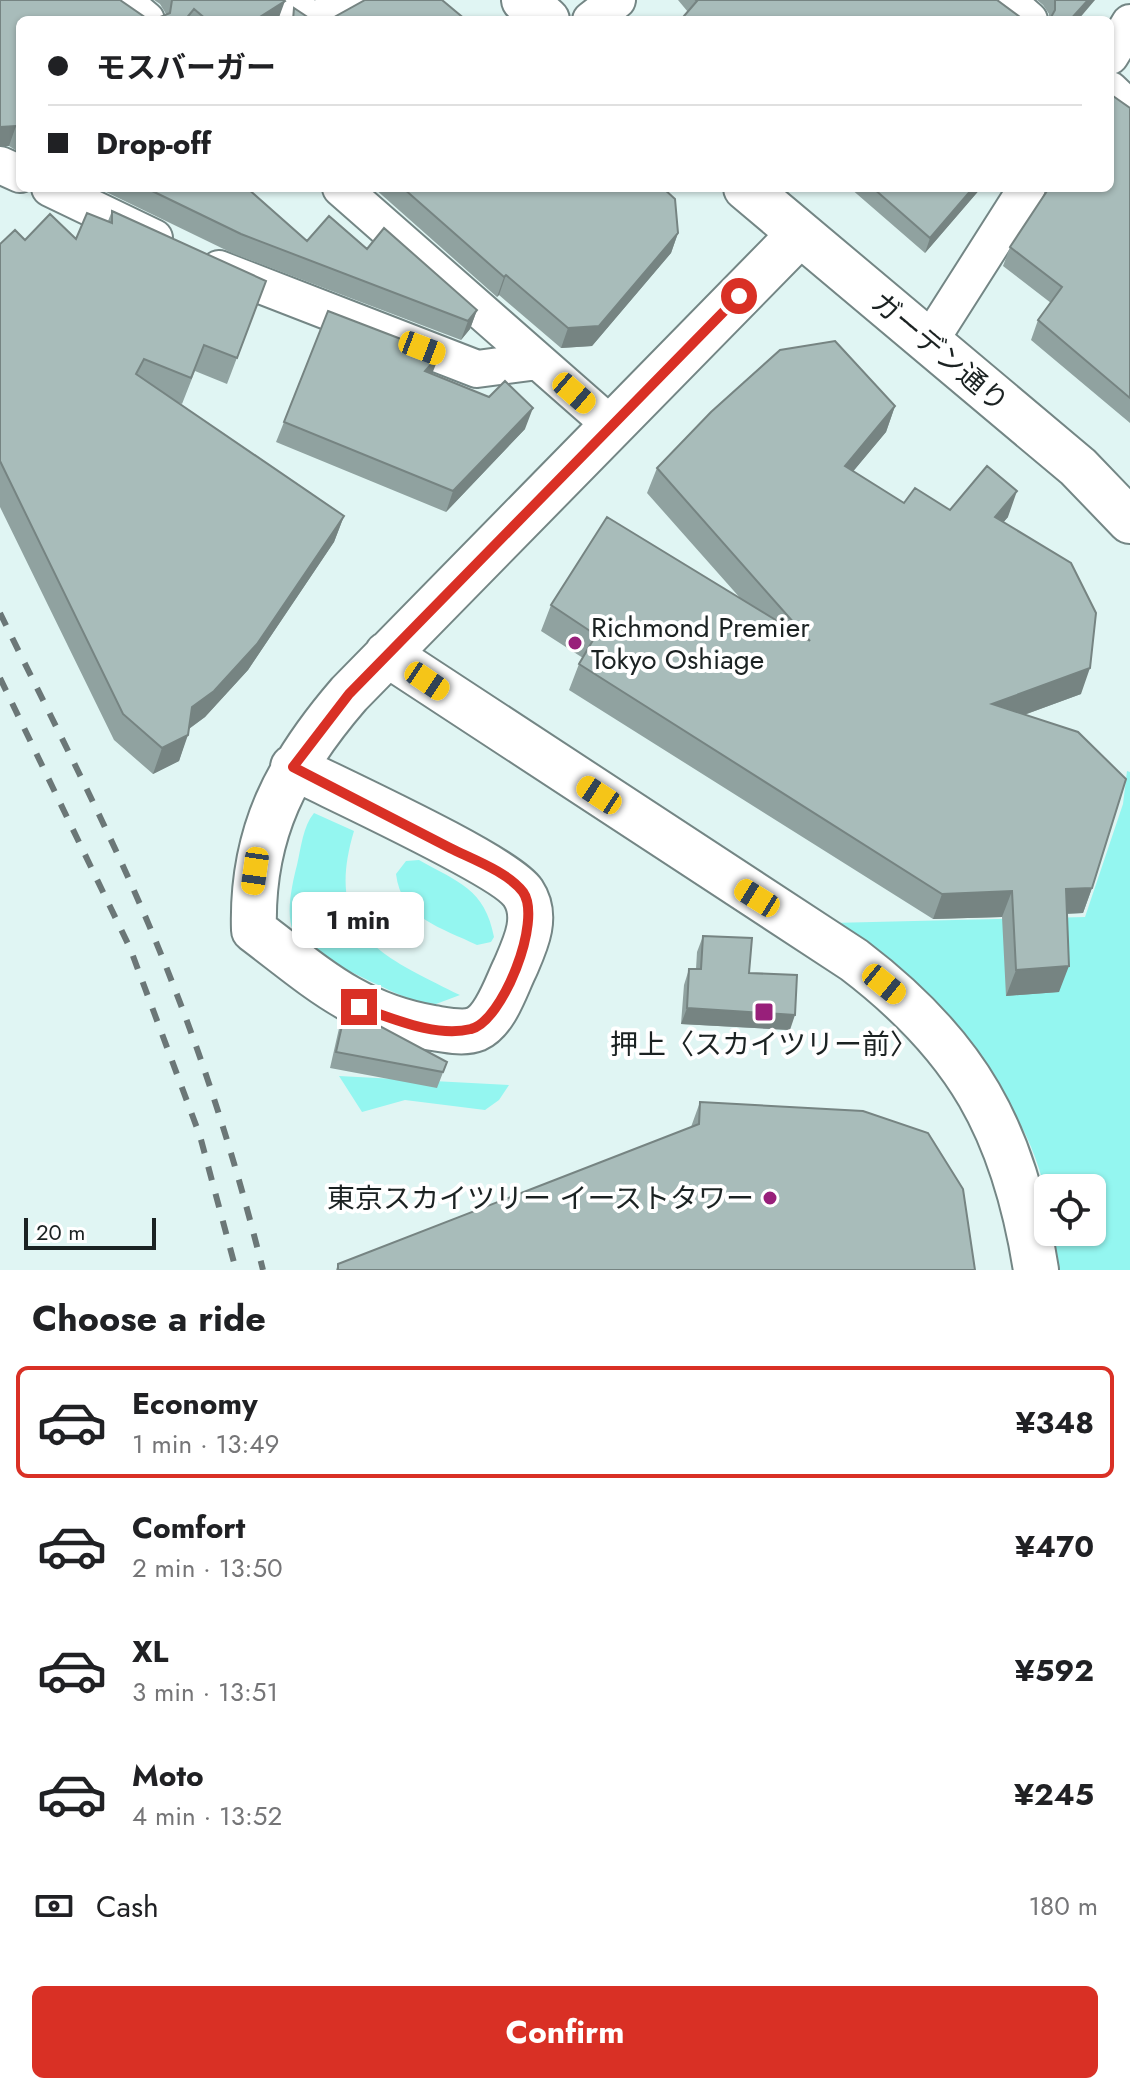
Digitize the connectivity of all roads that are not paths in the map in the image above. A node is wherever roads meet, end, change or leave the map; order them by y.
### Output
1 (122, 0) edge
2 (286, 0) edge
3 (349, 0) edge
4 (524, 0) edge
5 (617, 0) edge
6 (1006, 0) edge
7 (141, 16) edge
8 (305, 16) edge
9 (324, 16) edge
10 (542, 16) edge
11 (596, 16) edge
12 (1024, 16) edge
13 (1130, 23) edge
14 (1114, 49) edge
15 (1114, 94) edge
16 (1130, 109) edge
17 (61, 192) edge
18 (346, 192) edge
19 (751, 192) edge
20 (1024, 192) edge
21 (800, 234) junction
22 (929, 342) junction
23 (538, 361) junction
24 (612, 426) junction
25 (1130, 521) edge
26 (387, 654) junction
27 (293, 767) junction
28 (1036, 1270) edge

1 - 7 street
2 - 8 street
3 - 9 street
4 - 10 street
5 - 11 street
6 - 12 street
13 - 14 street
15 - 16 street
17 - 23 street
18 - 23 street
19 - 21 street, ガーデン通り
20 - 22 street
21 - 22 street, ガーデン通り
21 - 24 street
22 - 25 street, ガーデン通り
23 - 24 street
24 - 26 street
26 - 27 street
26 - 28 street
27 - 27 street

